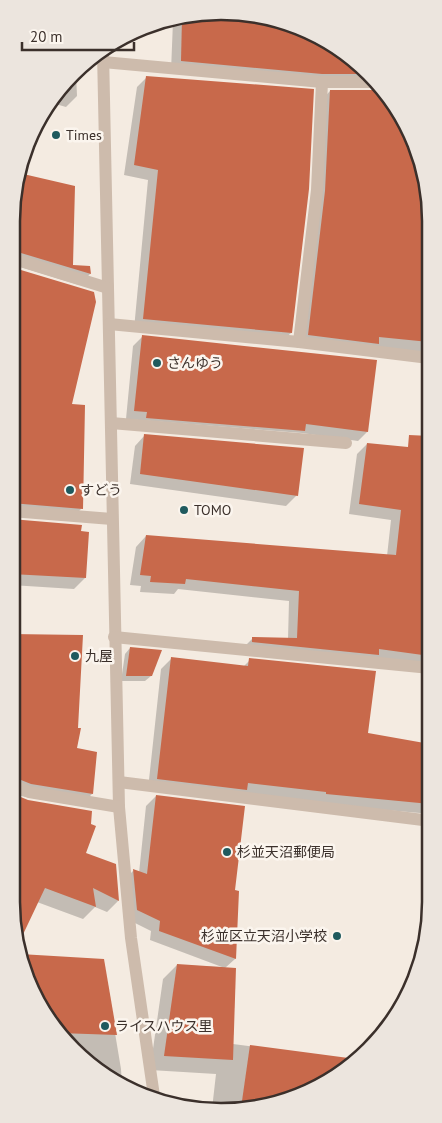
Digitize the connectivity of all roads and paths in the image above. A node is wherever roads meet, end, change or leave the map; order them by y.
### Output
1 (105, 57) edge
2 (103, 59) edge
3 (322, 82) junction
4 (366, 82) edge
5 (20, 261) edge
6 (108, 288) junction
7 (109, 324) junction
8 (299, 342) junction
9 (422, 357) edge
10 (111, 423) junction
11 (346, 443) dead end
12 (20, 512) edge
13 (112, 519) junction
14 (114, 637) junction
15 (422, 667) edge
16 (119, 782) junction
17 (20, 788) edge
18 (119, 807) junction
19 (422, 820) edge
20 (153, 1091) edge

1 - 3 street
2 - 6 street
3 - 4 street
3 - 8 street
5 - 6 street
6 - 7 street
7 - 8 street
7 - 10 street
8 - 9 street
10 - 11 street
10 - 13 street
12 - 13 street
13 - 14 street
14 - 15 street
14 - 16 street
16 - 18 street
16 - 19 street
17 - 18 street
18 - 20 street

